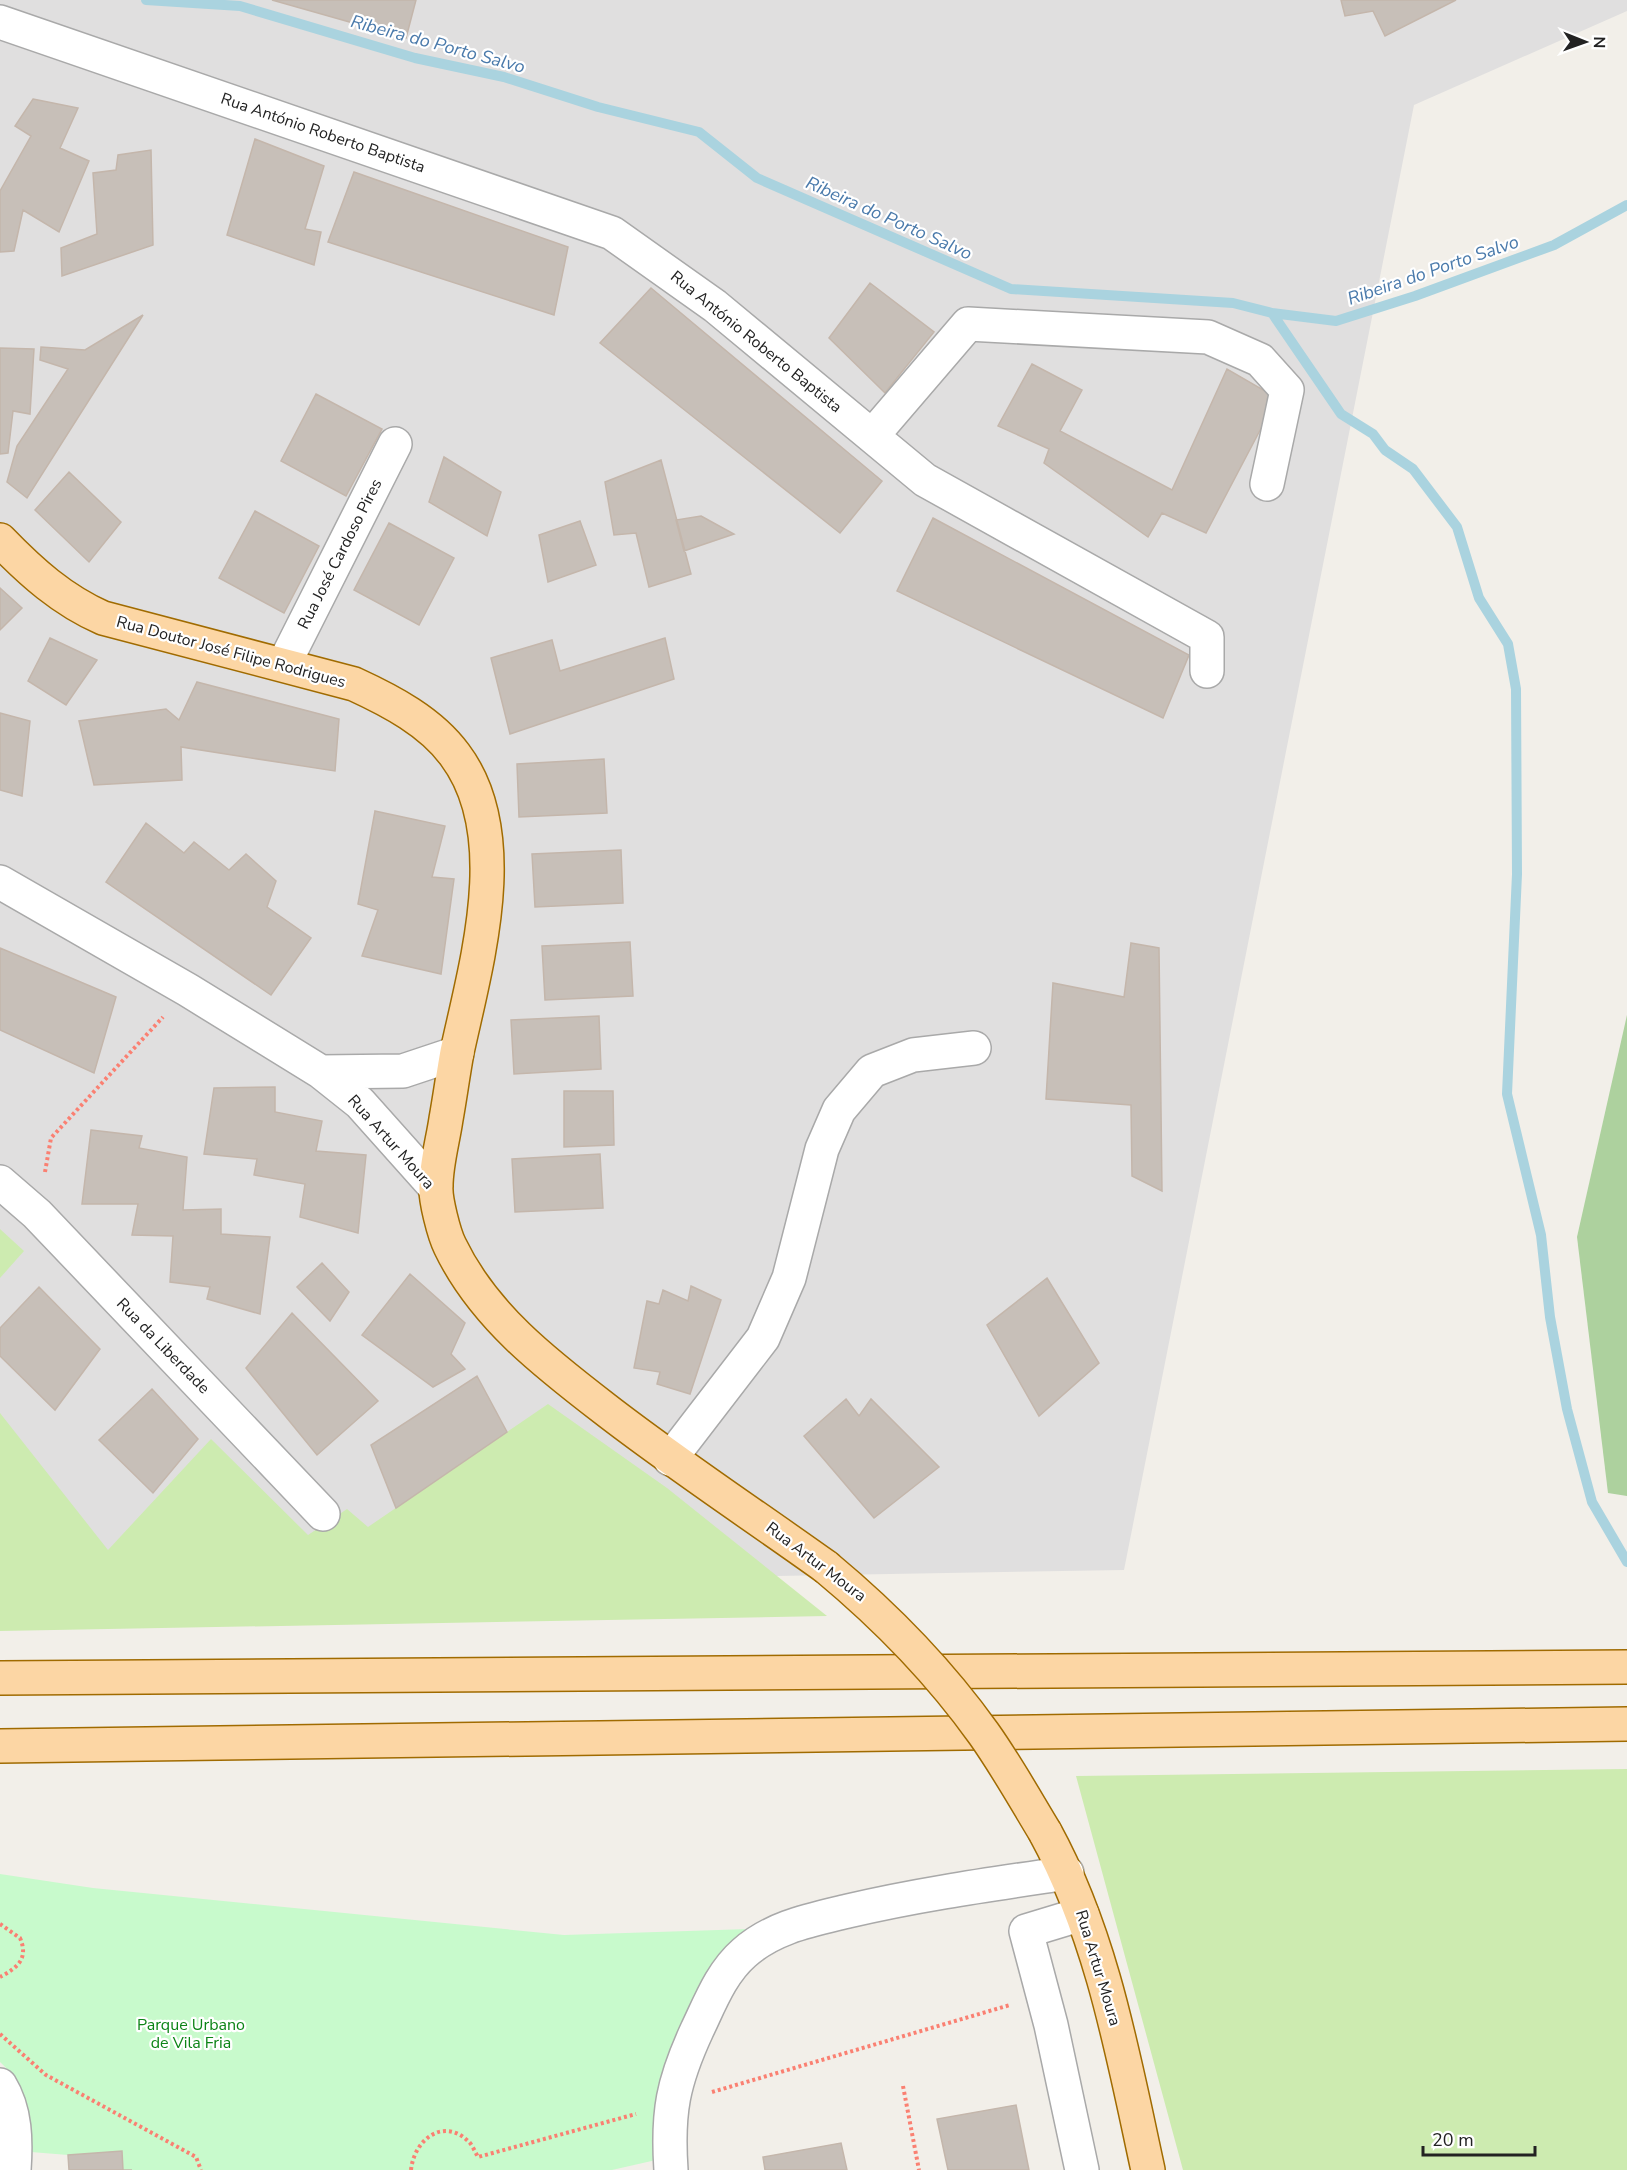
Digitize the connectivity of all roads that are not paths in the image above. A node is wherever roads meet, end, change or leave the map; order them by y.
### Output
1 (0, 22) edge
2 (872, 436) junction
3 (395, 444) dead end
4 (1267, 484) dead end
5 (0, 540) edge
6 (285, 664) junction
7 (1208, 671) dead end
8 (0, 882) edge
9 (974, 1048) dead end
10 (457, 1053) junction
11 (321, 1072) junction
12 (0, 1182) edge
13 (435, 1187) junction
14 (670, 1460) junction
15 (323, 1514) dead end
16 (1627, 1667) edge
17 (0, 1678) edge
18 (1627, 1724) edge
19 (0, 1746) edge
20 (1067, 1873) junction
21 (1082, 1914) junction
22 (0, 2085) edge
23 (14, 2170) edge
24 (672, 2170) edge
25 (1082, 2170) edge
26 (1148, 2170) edge

1 - 2 street, Rua António Roberto Baptista
2 - 4 street
2 - 7 street, Rua António Roberto Baptista
3 - 6 street, Rua José Cardoso Pires
5 - 6 main road, Rua Doutor José Filipe Rodrigues
6 - 10 main road, Rua Doutor José Filipe Rodrigues
8 - 11 street, Rua Artur Moura
9 - 14 street
10 - 11 street, Rua Artur Moura
10 - 13 main road, Rua Doutor José Filipe Rodrigues
11 - 13 street, Rua Artur Moura
12 - 15 street, Rua da Liberdade
13 - 14 main road, Rua Artur Moura
14 - 20 main road, Rua Artur Moura, bridge
16 - 17 main road
18 - 19 main road
20 - 21 main road, Rua Artur Moura
20 - 24 street
21 - 25 street
21 - 26 main road, Rua Artur Moura
22 - 23 street

